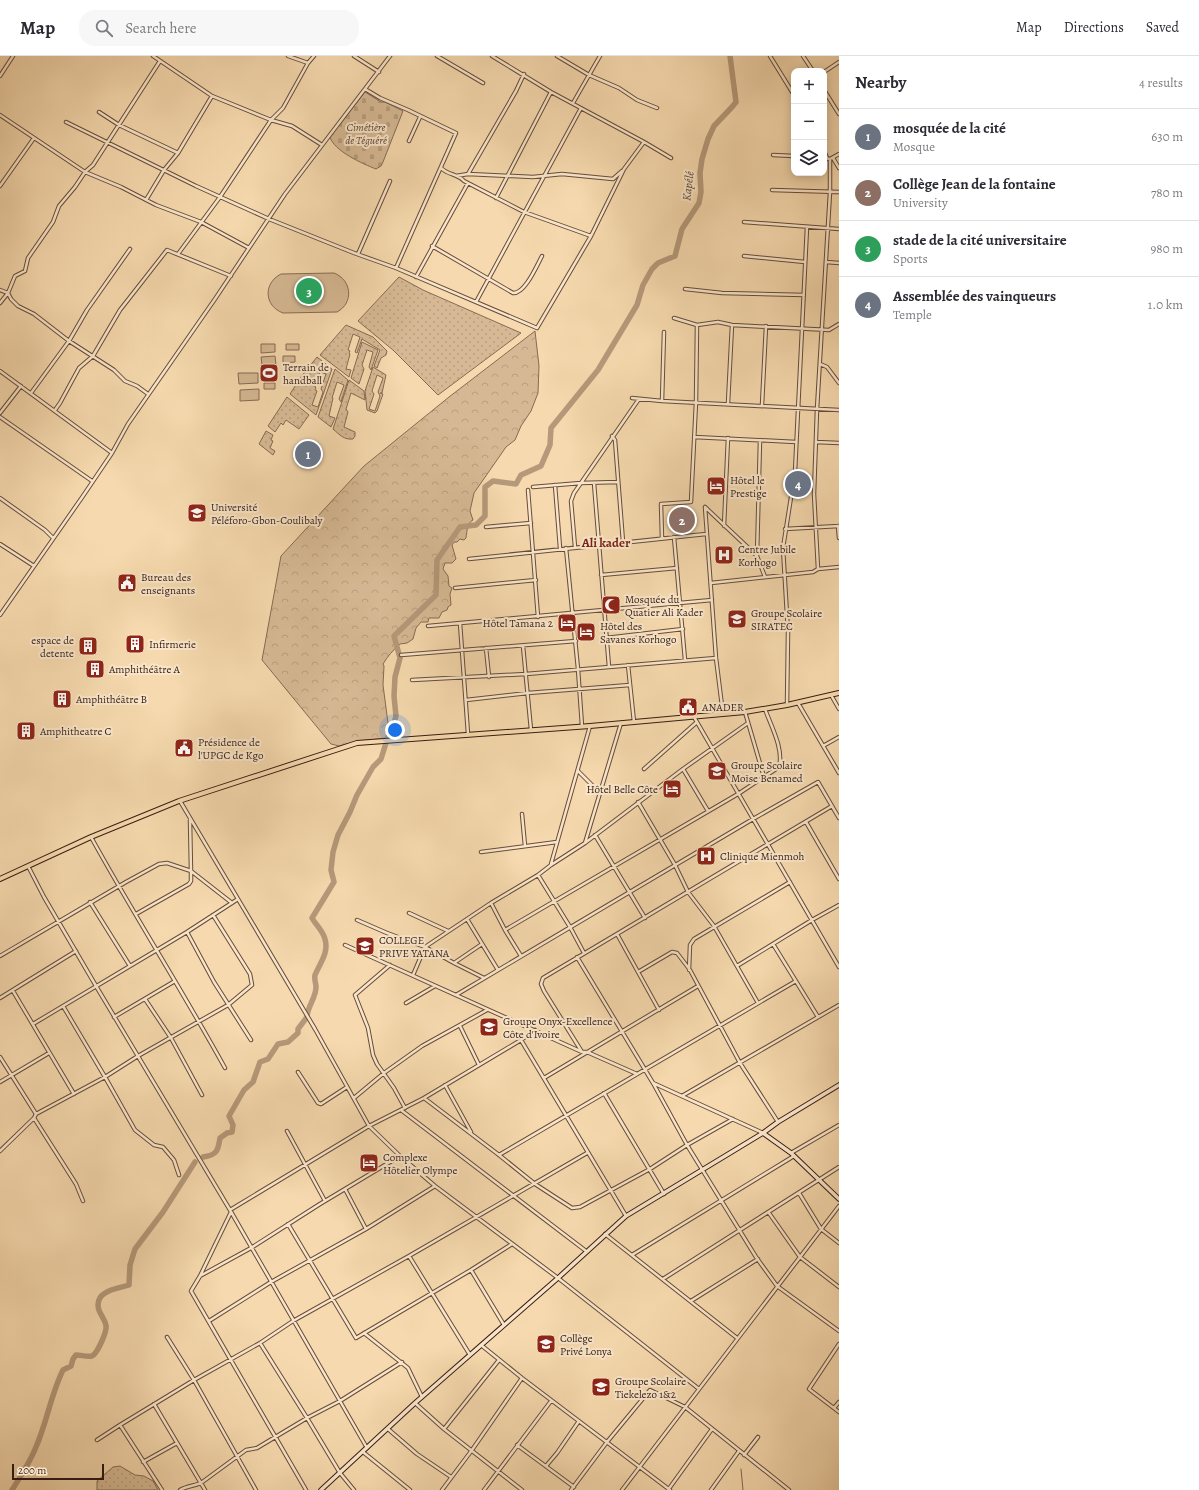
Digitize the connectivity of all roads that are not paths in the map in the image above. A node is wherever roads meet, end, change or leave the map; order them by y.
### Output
1 (13, 56) edge
2 (153, 56) edge
3 (288, 56) edge
4 (314, 56) edge
5 (354, 56) edge
6 (390, 56) edge
7 (437, 56) edge
8 (492, 56) edge
9 (557, 56) edge
10 (600, 56) edge
11 (770, 56) edge
12 (804, 56) edge
13 (160, 61) junction
14 (839, 62) edge
15 (308, 63) junction
16 (811, 68) edge
17 (827, 70) edge
18 (379, 72) junction
19 (524, 74) junction
20 (589, 75) junction
21 (0, 76) edge
22 (483, 83) dead end
23 (365, 89) junction
24 (791, 89) edge
25 (552, 92) junction
26 (827, 95) edge
27 (212, 96) junction
28 (573, 103) junction
29 (581, 108) junction
30 (657, 108) dead end
31 (99, 112) dead end
32 (839, 114) edge
33 (0, 115) edge
34 (420, 117) junction
35 (271, 120) junction
36 (66, 122) dead end
37 (119, 126) junction
38 (34, 138) junction
39 (409, 140) dead end
40 (109, 142) junction
41 (644, 142) junction
42 (322, 145) junction
43 (178, 153) junction
44 (839, 154) edge
45 (773, 155) dead end
46 (791, 156) edge
47 (671, 158) dead end
48 (828, 158) edge
49 (441, 168) junction
50 (839, 168) edge
51 (624, 169) junction
52 (164, 170) junction
53 (85, 172) junction
54 (468, 174) junction
55 (456, 176) junction
56 (508, 176) junction
57 (544, 176) junction
58 (390, 181) dead end
59 (468, 183) junction
60 (0, 186) edge
61 (772, 190) dead end
62 (830, 192) junction
63 (839, 192) edge
64 (220, 197) junction
65 (496, 198) junction
66 (146, 200) junction
67 (524, 212) junction
68 (269, 219) junction
69 (201, 222) junction
70 (744, 222) dead end
71 (807, 227) junction
72 (828, 228) junction
73 (839, 229) edge
74 (591, 236) junction
75 (432, 246) junction
76 (250, 248) junction
77 (130, 249) dead end
78 (178, 254) junction
79 (358, 254) junction
80 (542, 256) dead end
81 (744, 256) dead end
82 (805, 262) junction
83 (826, 262) junction
84 (839, 263) edge
85 (396, 268) junction
86 (231, 276) junction
87 (416, 277) junction
88 (488, 279) junction
89 (685, 289) dead end
90 (0, 290) edge
91 (8, 293) junction
92 (804, 295) junction
93 (476, 302) junction
94 (0, 303) edge
95 (674, 318) dead end
96 (697, 324) junction
97 (839, 324) edge
98 (732, 325) junction
99 (766, 326) junction
100 (802, 328) junction
101 (822, 329) junction
102 (664, 332) dead end
103 (69, 341) junction
104 (93, 356) junction
105 (820, 364) junction
106 (0, 370) edge
107 (839, 383) edge
108 (21, 386) junction
109 (30, 393) junction
110 (148, 394) junction
111 (632, 398) dead end
112 (639, 398) junction
113 (662, 401) junction
114 (696, 402) junction
115 (728, 404) junction
116 (762, 405) junction
117 (798, 407) junction
118 (817, 409) junction
119 (55, 410) junction
120 (839, 410) edge
121 (0, 413) edge
122 (0, 417) edge
123 (612, 436) junction
124 (694, 437) junction
125 (728, 438) junction
126 (760, 440) junction
127 (796, 442) junction
128 (816, 442) junction
129 (839, 443) edge
130 (112, 453) junction
131 (92, 482) junction
132 (581, 482) junction
133 (618, 482) junction
134 (594, 483) junction
135 (555, 485) junction
136 (533, 487) dead end
137 (528, 490) dead end
138 (0, 498) edge
139 (530, 522) junction
140 (724, 526) junction
141 (839, 526) edge
142 (486, 527) dead end
143 (816, 527) junction
144 (785, 529) junction
145 (706, 534) junction
146 (674, 537) junction
147 (53, 538) junction
148 (662, 538) junction
149 (839, 538) edge
150 (623, 542) junction
151 (0, 544) edge
152 (598, 545) junction
153 (575, 547) junction
154 (560, 548) junction
155 (566, 548) junction
156 (533, 551) junction
157 (757, 556) junction
158 (470, 559) dead end
159 (34, 566) junction
160 (677, 568) junction
161 (839, 568) edge
162 (818, 569) junction
163 (601, 575) junction
164 (785, 575) junction
165 (765, 577) junction
166 (536, 580) junction
167 (710, 583) junction
168 (455, 588) dead end
169 (712, 600) junction
170 (680, 603) junction
171 (603, 610) junction
172 (572, 613) junction
173 (0, 615) edge
174 (538, 617) junction
175 (460, 623) junction
176 (428, 626) dead end
177 (683, 629) junction
178 (606, 638) junction
179 (576, 641) junction
180 (523, 646) junction
181 (486, 648) junction
182 (462, 650) junction
183 (401, 655) dead end
184 (716, 658) junction
185 (685, 660) junction
186 (628, 665) junction
187 (609, 667) junction
188 (578, 669) junction
189 (526, 674) junction
190 (489, 676) junction
191 (464, 678) junction
192 (412, 680) dead end
193 (630, 685) junction
194 (580, 689) junction
195 (839, 692) edge
196 (528, 693) junction
197 (831, 695) junction
198 (466, 700) junction
199 (798, 702) junction
200 (787, 705) junction
201 (764, 708) junction
202 (839, 709) edge
203 (745, 712) junction
204 (723, 714) junction
205 (694, 717) junction
206 (634, 722) junction
207 (697, 722) junction
208 (621, 723) junction
209 (748, 723) junction
210 (582, 726) junction
211 (590, 726) junction
212 (531, 730) junction
213 (468, 734) junction
214 (839, 737) edge
215 (823, 746) junction
216 (712, 748) junction
217 (644, 769) dead end
218 (683, 769) junction
219 (578, 770) junction
220 (839, 773) edge
221 (764, 777) junction
222 (600, 793) junction
223 (738, 794) junction
224 (180, 801) junction
225 (638, 802) junction
226 (832, 806) junction
227 (708, 811) junction
228 (522, 814) dead end
229 (839, 818) edge
230 (190, 819) junction
231 (753, 819) junction
232 (806, 822) junction
233 (595, 835) junction
234 (91, 837) junction
235 (660, 840) junction
236 (557, 842) junction
237 (585, 843) junction
238 (768, 844) junction
239 (525, 846) junction
240 (481, 852) dead end
241 (551, 865) junction
242 (675, 865) junction
243 (28, 866) junction
244 (614, 866) junction
245 (191, 871) junction
246 (538, 875) junction
247 (0, 878) edge
248 (839, 879) edge
249 (790, 882) junction
250 (118, 886) junction
251 (630, 892) junction
252 (688, 892) junction
253 (238, 899) junction
254 (90, 902) junction
255 (555, 902) junction
256 (232, 903) junction
257 (491, 903) junction
258 (839, 905) edge
259 (409, 913) dead end
260 (136, 914) junction
261 (213, 915) junction
262 (645, 918) junction
263 (467, 919) junction
264 (357, 920) dead end
265 (812, 920) junction
266 (58, 921) junction
267 (714, 926) junction
268 (570, 927) junction
269 (505, 930) junction
270 (448, 931) junction
271 (187, 932) junction
272 (617, 934) junction
273 (482, 944) junction
274 (773, 944) junction
275 (345, 945) dead end
276 (425, 947) junction
277 (157, 950) junction
278 (76, 952) junction
279 (584, 953) junction
280 (0, 956) edge
281 (521, 956) junction
282 (578, 957) junction
283 (454, 963) junction
284 (390, 965) junction
285 (130, 966) junction
286 (737, 966) junction
287 (839, 967) edge
288 (498, 970) junction
289 (690, 970) junction
290 (638, 972) junction
291 (413, 975) junction
292 (484, 978) junction
293 (175, 981) junction
294 (796, 981) junction
295 (96, 986) junction
296 (436, 986) junction
297 (698, 986) junction
298 (13, 990) junction
299 (456, 995) junction
300 (0, 998) edge
301 (145, 999) junction
302 (406, 1003) dead end
303 (758, 1003) junction
304 (228, 1005) junction
305 (839, 1005) edge
306 (63, 1006) junction
307 (488, 1010) junction
308 (659, 1010) junction
309 (114, 1017) junction
310 (818, 1017) junction
311 (199, 1022) junction
312 (33, 1024) junction
313 (460, 1026) junction
314 (719, 1026) junction
315 (535, 1030) junction
316 (622, 1031) junction
317 (171, 1038) junction
318 (251, 1040) dead end
319 (521, 1040) junction
320 (582, 1052) junction
321 (587, 1052) junction
322 (49, 1053) junction
323 (138, 1056) junction
324 (0, 1057) edge
325 (740, 1063) junction
326 (479, 1065) junction
327 (225, 1068) dead end
328 (644, 1069) junction
329 (298, 1072) dead end
330 (384, 1073) junction
331 (637, 1074) junction
332 (11, 1075) junction
333 (105, 1077) junction
334 (544, 1078) junction
335 (0, 1082) edge
336 (652, 1083) junction
337 (445, 1085) junction
338 (839, 1085) edge
339 (347, 1087) junction
340 (604, 1093) junction
341 (74, 1094) junction
342 (202, 1095) dead end
343 (682, 1096) junction
344 (354, 1098) junction
345 (424, 1098) junction
346 (405, 1108) junction
347 (401, 1110) junction
348 (36, 1114) junction
349 (566, 1116) junction
350 (34, 1118) junction
351 (733, 1119) junction
352 (778, 1122) junction
353 (839, 1125) edge
354 (369, 1126) junction
355 (287, 1131) dead end
356 (763, 1133) junction
357 (472, 1135) junction
358 (687, 1145) junction
359 (0, 1151) edge
360 (587, 1153) junction
361 (792, 1154) junction
362 (499, 1155) junction
363 (400, 1156) junction
364 (304, 1164) junction
365 (839, 1167) edge
366 (650, 1169) junction
367 (703, 1170) junction
368 (179, 1175) dead end
369 (819, 1180) junction
370 (535, 1184) junction
371 (435, 1186) junction
372 (345, 1189) junction
373 (610, 1191) junction
374 (799, 1193) junction
375 (664, 1194) junction
376 (513, 1196) junction
377 (839, 1199) edge
378 (722, 1200) junction
379 (83, 1201) dead end
380 (325, 1201) junction
381 (839, 1206) edge
382 (230, 1211) junction
383 (769, 1213) junction
384 (626, 1216) junction
385 (476, 1218) junction
386 (288, 1224) junction
387 (821, 1228) junction
388 (366, 1229) junction
389 (739, 1230) junction
390 (605, 1234) junction
391 (839, 1243) edge
392 (512, 1244) junction
393 (251, 1248) junction
394 (586, 1251) junction
395 (632, 1255) junction
396 (409, 1256) junction
397 (800, 1257) junction
398 (758, 1259) junction
399 (310, 1260) junction
400 (471, 1270) junction
401 (200, 1276) junction
402 (558, 1278) junction
403 (663, 1279) junction
404 (271, 1282) junction
405 (777, 1286) junction
406 (839, 1287) edge
407 (432, 1293) junction
408 (333, 1299) junction
409 (691, 1301) junction
410 (209, 1321) junction
411 (293, 1321) junction
412 (504, 1325) junction
413 (839, 1331) edge
414 (364, 1333) junction
415 (167, 1337) dead end
416 (738, 1338) junction
417 (260, 1343) junction
418 (839, 1344) edge
419 (481, 1345) junction
420 (470, 1355) junction
421 (231, 1359) junction
422 (499, 1360) junction
423 (402, 1362) junction
424 (522, 1378) junction
425 (194, 1380) junction
426 (699, 1388) junction
427 (422, 1397) junction
428 (340, 1400) junction
429 (552, 1401) junction
430 (839, 1402) edge
431 (415, 1403) junction
432 (154, 1404) junction
433 (685, 1407) junction
434 (834, 1408) junction
435 (839, 1412) edge
436 (307, 1418) junction
437 (579, 1421) junction
438 (120, 1425) junction
439 (388, 1429) junction
440 (444, 1429) junction
441 (712, 1429) junction
442 (275, 1437) junction
443 (758, 1437) dead end
444 (98, 1440) dead end
445 (608, 1442) junction
446 (177, 1443) junction
447 (517, 1445) junction
448 (367, 1448) junction
449 (472, 1450) junction
450 (739, 1451) junction
451 (363, 1452) junction
452 (744, 1454) junction
453 (237, 1457) junction
454 (143, 1462) junction
455 (546, 1466) junction
456 (639, 1467) junction
457 (497, 1472) junction
458 (340, 1474) junction
459 (451, 1477) junction
460 (201, 1483) junction
461 (574, 1487) junction
462 (162, 1490) edge
463 (180, 1490) edge
464 (205, 1490) edge
465 (256, 1490) edge
466 (306, 1490) edge
467 (321, 1490) edge
468 (354, 1490) edge
469 (410, 1490) edge
470 (442, 1490) edge
471 (484, 1490) edge
472 (522, 1490) edge
473 (571, 1490) edge
474 (622, 1490) edge
475 (669, 1490) edge
476 (711, 1490) edge
477 (789, 1490) edge

1 - 21 street
2 - 13 street
3 - 15 street
4 - 15 street
5 - 18 street
6 - 18 street
7 - 22 street
8 - 19 street
9 - 20 street
10 - 20 street
11 - 24 street
12 - 16 street
13 - 27 street
13 - 37 street
14 - 17 street
15 - 35 street
18 - 23 street
19 - 25 street
19 - 54 street
20 - 28 street
20 - 30 street
23 - 34 street
23 - 42 street
25 - 28 street
25 - 56 street
26 - 32 street
27 - 35 street
27 - 43 street
28 - 29 street
29 - 41 street
29 - 57 street
31 - 37 street
33 - 38 street
34 - 39 street
34 - 49 street
35 - 42 street
35 - 64 street
36 - 40 street
37 - 40 street
37 - 43 street
38 - 53 street
38 - 60 street
40 - 52 street
40 - 53 street
41 - 47 street
41 - 51 street
42 - 68 street
43 - 52 street
44 - 48 street
45 - 46 street
48 - 50 street
48 - 62 street
49 - 55 street
49 - 85 street
51 - 57 street
51 - 74 street
52 - 64 street
52 - 66 street
53 - 66 street
53 - 91 street
54 - 55 street
54 - 56 street
55 - 59 street
56 - 57 street
56 - 65 street
57 - 67 street
58 - 79 street
59 - 65 street
59 - 75 street
61 - 62 street
62 - 63 street
62 - 72 street
64 - 68 street
64 - 69 street
65 - 67 street
66 - 69 street
67 - 74 street
67 - 88 street
68 - 76 street
68 - 79 street
69 - 76 street
69 - 78 street
70 - 71 street
71 - 72 street
71 - 82 street
72 - 73 street
72 - 83 street
74 - 93 street
75 - 87 street
75 - 88 street
76 - 86 street
77 - 103 street
78 - 86 street
78 - 104 street
79 - 85 street
80 - 88 street
81 - 82 street
82 - 92 street
83 - 84 street
83 - 101 street
85 - 87 street
86 - 110 street
87 - 93 street
88 - 93 street
89 - 92 street
90 - 91 street
91 - 94 street
91 - 103 street
92 - 100 street
95 - 96 street
96 - 98 street
96 - 114 street
97 - 101 street
98 - 99 street
98 - 115 street
99 - 100 street
99 - 116 street
100 - 101 street
100 - 117 street
101 - 105 street
102 - 113 street
103 - 104 street
103 - 109 street
104 - 110 street
104 - 119 street
105 - 107 street
105 - 118 street
106 - 108 street
108 - 109 street
108 - 121 street
109 - 119 street
110 - 130 street
111 - 112 street
112 - 113 street
112 - 123 street
113 - 114 street
114 - 115 street
114 - 124 street
115 - 116 street
116 - 117 street
117 - 118 street
117 - 127 street
118 - 120 street
118 - 128 street
119 - 130 street
122 - 131 street
123 - 132 street
123 - 133 street
124 - 125 street
124 - 148 street
125 - 126 street
125 - 140 street
126 - 127 street
126 - 157 street
127 - 144 street
128 - 129 street
128 - 143 street
130 - 131 street
131 - 147 street
132 - 134 street
132 - 135 street
132 - 153 street
133 - 134 street
133 - 150 street
134 - 152 street
135 - 136 street
135 - 154 street
137 - 139 street
138 - 147 street
139 - 142 street
139 - 156 street
140 - 145 street
140 - 157 street
141 - 143 street
141 - 149 street
143 - 144 street
143 - 162 street
144 - 164 street
145 - 146 street
145 - 167 street
146 - 148 street
146 - 160 street
147 - 159 street
148 - 150 street
150 - 152 street
151 - 159 street
152 - 153 street
152 - 163 street
153 - 155 street
154 - 155 street
154 - 156 street
155 - 172 street
156 - 158 street
156 - 166 street
157 - 165 street
159 - 173 street
160 - 163 street
160 - 170 street
161 - 162 street
162 - 164 street
163 - 171 street
164 - 165 street
164 - 200 street
165 - 167 street
166 - 168 street
166 - 174 street
167 - 169 street
169 - 170 street
169 - 184 street
170 - 171 street
170 - 177 street
171 - 172 street
171 - 178 street
172 - 174 street
172 - 179 street
174 - 175 street
175 - 176 street
175 - 182 street
177 - 178 street
177 - 185 street
178 - 187 street
179 - 180 street
179 - 188 street
180 - 181 street
180 - 189 street
181 - 182 street
181 - 190 street
182 - 183 street
182 - 191 street
184 - 185 street
184 - 204 street
185 - 186 street
186 - 187 street
186 - 193 street
187 - 188 street
188 - 189 street
188 - 194 street
189 - 190 street
189 - 196 street
190 - 191 street
191 - 192 street
191 - 198 street
193 - 194 street
193 - 206 street
194 - 196 street
194 - 210 street
195 - 197 main road
196 - 198 street
196 - 212 street
197 - 199 main road
197 - 202 street
198 - 213 street
199 - 200 main road
199 - 215 street
200 - 201 main road
201 - 203 main road
201 - 221 street
203 - 204 main road
203 - 209 street
204 - 205 main road
205 - 206 main road
205 - 207 street
206 - 208 main road
207 - 216 street
207 - 217 street
208 - 211 main road
208 - 222 street
209 - 216 street
209 - 221 street
210 - 211 main road
210 - 212 main road
211 - 219 street
212 - 213 main road
213 - 224 main road
214 - 215 street
215 - 220 street
216 - 218 street
216 - 223 street
218 - 225 street
218 - 227 street
219 - 222 street
219 - 236 street
221 - 223 street
222 - 237 street
223 - 227 street
223 - 231 street
224 - 230 street
224 - 234 main road
225 - 233 street
225 - 235 street
226 - 229 street
226 - 231 street
226 - 232 street
227 - 235 street
228 - 239 street
230 - 245 street
230 - 253 street
231 - 238 street
231 - 242 street
232 - 238 street
232 - 248 street
233 - 237 street
233 - 244 street
234 - 243 main road
234 - 250 street
235 - 242 street
235 - 244 street
236 - 239 street
236 - 241 street
237 - 241 street
238 - 249 street
238 - 252 street
239 - 240 street
241 - 246 street
242 - 251 street
242 - 252 street
243 - 247 main road
243 - 266 street
244 - 251 street
244 - 255 street
245 - 250 street
245 - 256 street
245 - 260 street
246 - 255 street
246 - 257 street
249 - 265 street
249 - 267 street
250 - 254 street
250 - 260 street
251 - 262 street
251 - 268 street
252 - 262 street
252 - 267 street
253 - 256 street
253 - 339 street
254 - 266 street
254 - 285 street
255 - 268 street
255 - 269 street
256 - 261 street
257 - 263 street
257 - 269 street
258 - 265 street
259 - 270 street
260 - 277 street
261 - 271 street
261 - 304 street
262 - 272 street
263 - 270 street
263 - 273 street
264 - 276 street
265 - 274 street
265 - 287 street
266 - 278 street
266 - 280 street
267 - 286 street
267 - 289 street
268 - 279 street
268 - 281 street
269 - 281 street
270 - 276 street
271 - 277 street
271 - 304 street
272 - 279 street
272 - 290 street
273 - 283 street
273 - 288 street
274 - 286 street
274 - 294 street
275 - 284 street
276 - 283 street
276 - 291 street
277 - 285 street
277 - 293 street
278 - 295 street
278 - 298 street
279 - 282 street
281 - 288 street
282 - 316 street
282 - 320 street
283 - 292 street
284 - 291 street
284 - 330 street
285 - 295 street
286 - 303 street
288 - 292 street
289 - 290 street
289 - 297 street
290 - 308 street
291 - 296 street
292 - 299 street
293 - 301 street
293 - 311 street
294 - 303 street
294 - 310 street
295 - 306 street
295 - 309 street
296 - 299 street
296 - 302 street
297 - 308 street
297 - 314 street
298 - 300 street
298 - 312 street
299 - 307 street
301 - 309 street
301 - 317 street
303 - 314 street
304 - 311 street
304 - 318 street
305 - 310 street
306 - 312 street
306 - 333 street
307 - 313 street
307 - 315 street
308 - 316 street
309 - 323 street
310 - 325 street
311 - 317 street
311 - 327 street
312 - 322 street
313 - 326 street
313 - 330 street
314 - 325 street
314 - 328 street
315 - 319 street
315 - 320 street
316 - 321 street
316 - 328 street
317 - 323 street
317 - 342 street
319 - 326 street
319 - 334 street
320 - 321 street
321 - 331 street
321 - 334 street
322 - 332 street
322 - 341 street
323 - 333 street
323 - 382 street
324 - 332 street
325 - 343 street
325 - 352 street
326 - 337 street
328 - 331 street
328 - 336 street
329 - 339 street
330 - 344 street
330 - 346 street
331 - 340 street
332 - 335 street
332 - 348 street
333 - 341 street
333 - 368 street
334 - 349 street
336 - 343 street
336 - 358 street
337 - 345 street
337 - 357 street
338 - 352 main road
339 - 344 street
340 - 349 street
340 - 366 street
341 - 348 street
343 - 351 street
344 - 354 street
345 - 346 street
345 - 357 street
346 - 347 street
347 - 354 street
347 - 376 street
348 - 350 street
349 - 360 street
349 - 362 street
350 - 359 street
350 - 379 street
351 - 356 street
351 - 358 street
352 - 356 main road
353 - 361 street
354 - 363 street
354 - 364 street
355 - 364 street
356 - 361 main road
356 - 367 main road
357 - 362 street
358 - 366 street
358 - 367 street
360 - 370 street
360 - 373 street
361 - 369 main road
361 - 378 street
362 - 370 street
363 - 371 street
363 - 372 street
364 - 380 street
364 - 382 street
365 - 369 street
366 - 373 street
366 - 375 street
367 - 375 main road
367 - 378 street
369 - 374 street
369 - 377 main road
370 - 373 street
370 - 376 street
371 - 385 street
371 - 388 street
372 - 380 street
372 - 388 street
373 - 384 street
374 - 383 street
374 - 387 street
375 - 384 main road
376 - 385 street
376 - 394 street
378 - 389 street
378 - 395 street
380 - 386 street
381 - 387 street
382 - 393 street
382 - 401 street
383 - 389 street
383 - 397 street
384 - 390 main road
385 - 392 street
385 - 396 street
386 - 393 street
386 - 399 street
387 - 391 street
387 - 397 street
388 - 399 street
389 - 398 street
389 - 403 street
390 - 394 main road
390 - 395 street
392 - 400 street
392 - 402 street
393 - 401 street
393 - 404 street
394 - 402 main road
395 - 403 street
396 - 407 street
396 - 408 street
397 - 405 street
397 - 406 street
398 - 405 street
398 - 409 street
399 - 404 street
399 - 408 street
400 - 407 street
400 - 412 street
401 - 410 street
402 - 412 main road
402 - 426 street
403 - 409 street
404 - 410 street
404 - 411 street
405 - 413 street
405 - 416 street
407 - 414 street
407 - 420 street
408 - 411 street
408 - 414 street
409 - 416 street
410 - 421 street
411 - 417 street
411 - 428 street
412 - 419 main road
414 - 423 street
415 - 425 street
416 - 426 street
417 - 421 street
417 - 436 street
418 - 434 street
419 - 420 main road
419 - 422 street
420 - 427 main road
421 - 425 street
421 - 442 street
422 - 424 street
422 - 440 street
423 - 427 street
423 - 428 street
424 - 429 street
424 - 449 street
425 - 432 street
425 - 453 street
426 - 433 street
427 - 431 main road
428 - 436 street
428 - 448 street
429 - 437 street
429 - 447 street
430 - 434 street
431 - 439 main road
431 - 440 street
432 - 438 street
432 - 446 street
433 - 441 street
433 - 445 street
433 - 456 street
434 - 435 street
436 - 442 street
436 - 458 street
437 - 445 street
437 - 455 street
438 - 444 street
438 - 454 street
439 - 448 main road
439 - 459 street
440 - 449 street
441 - 450 street
441 - 475 street
442 - 453 street
442 - 466 street
443 - 452 street
445 - 456 street
445 - 461 street
446 - 454 street
446 - 460 street
447 - 455 street
447 - 457 street
448 - 451 main road
449 - 457 street
449 - 459 street
450 - 452 street
450 - 476 street
451 - 458 main road
451 - 469 street
452 - 477 street
453 - 460 street
453 - 465 street
454 - 462 street
455 - 461 street
456 - 474 street
456 - 475 street
457 - 471 street
457 - 472 street
458 - 467 main road
458 - 468 street
459 - 470 street
460 - 463 street
460 - 464 street
461 - 473 street

